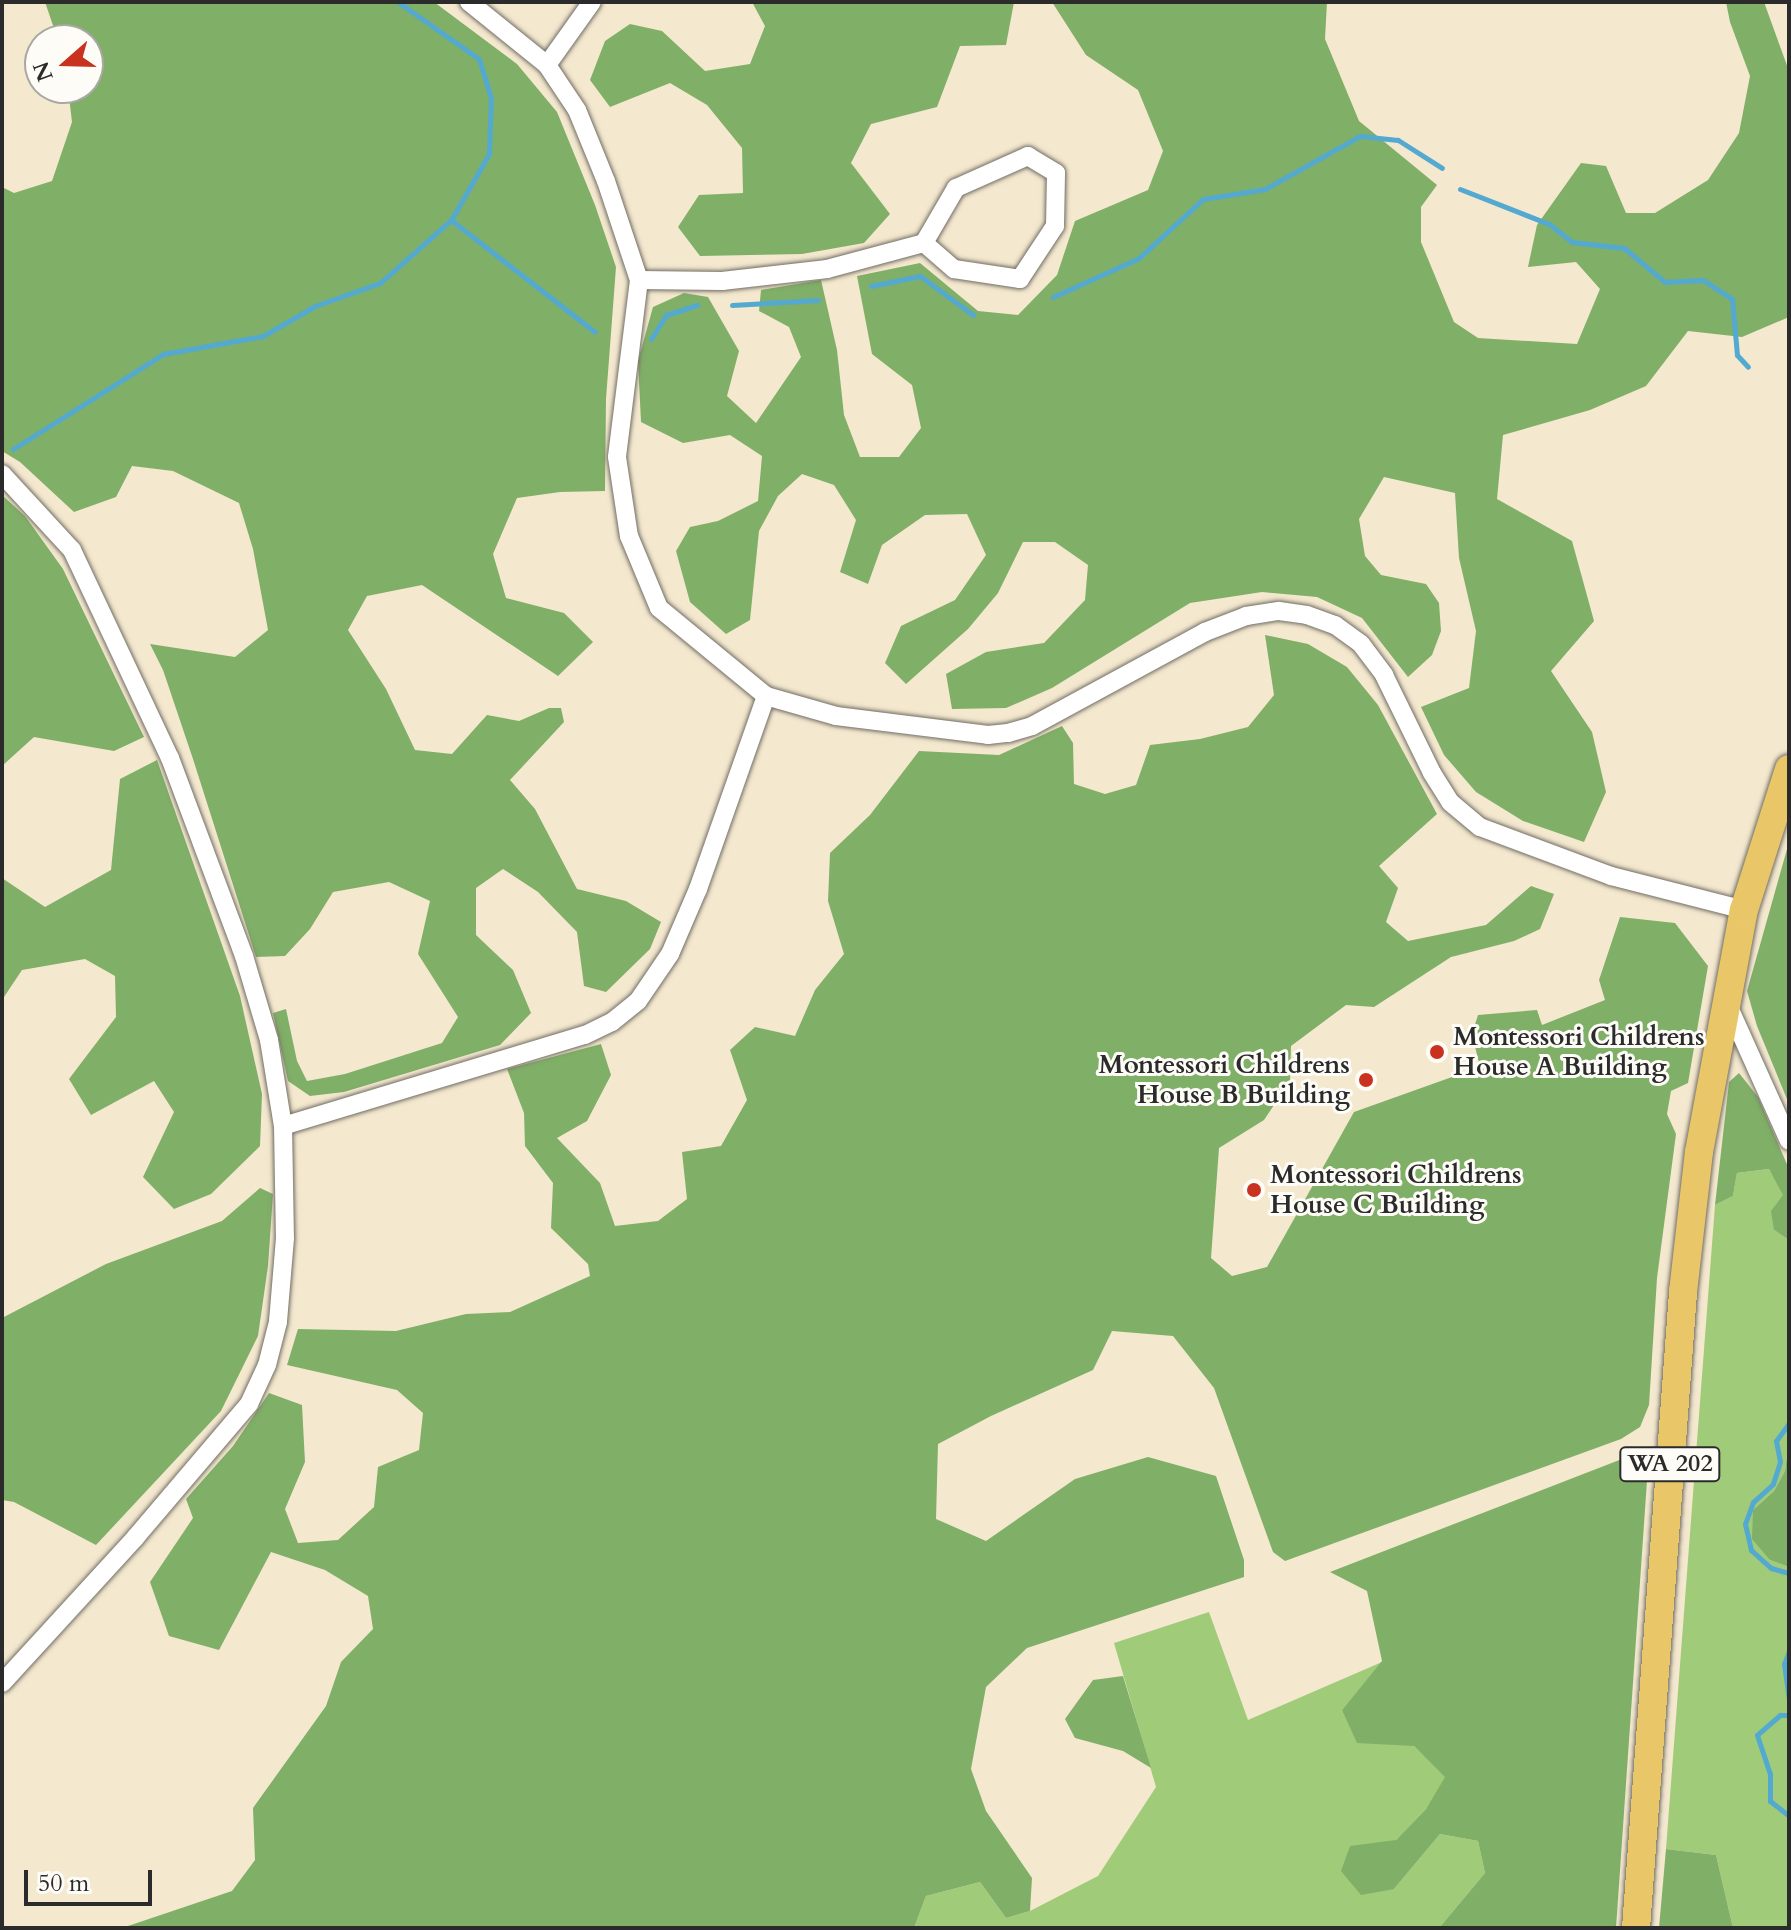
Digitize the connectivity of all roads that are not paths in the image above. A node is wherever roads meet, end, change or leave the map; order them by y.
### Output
1 (469, 2) edge
2 (592, 2) edge
3 (547, 65) junction
4 (924, 243) junction
5 (639, 280) junction
6 (2, 474) edge
7 (766, 696) junction
8 (1789, 769) edge
9 (1744, 910) junction
10 (1727, 1003) junction
11 (283, 1126) junction
12 (1789, 1141) edge
13 (2, 1683) edge
14 (1636, 1928) edge

1 - 3 street
2 - 3 street
3 - 5 street
4 - 4 street
4 - 5 street
5 - 7 street
6 - 11 street
7 - 9 street
7 - 11 street
8 - 9 main road, WA 202
9 - 10 main road, WA 202
10 - 12 street
10 - 14 main road, WA 202
11 - 13 street

